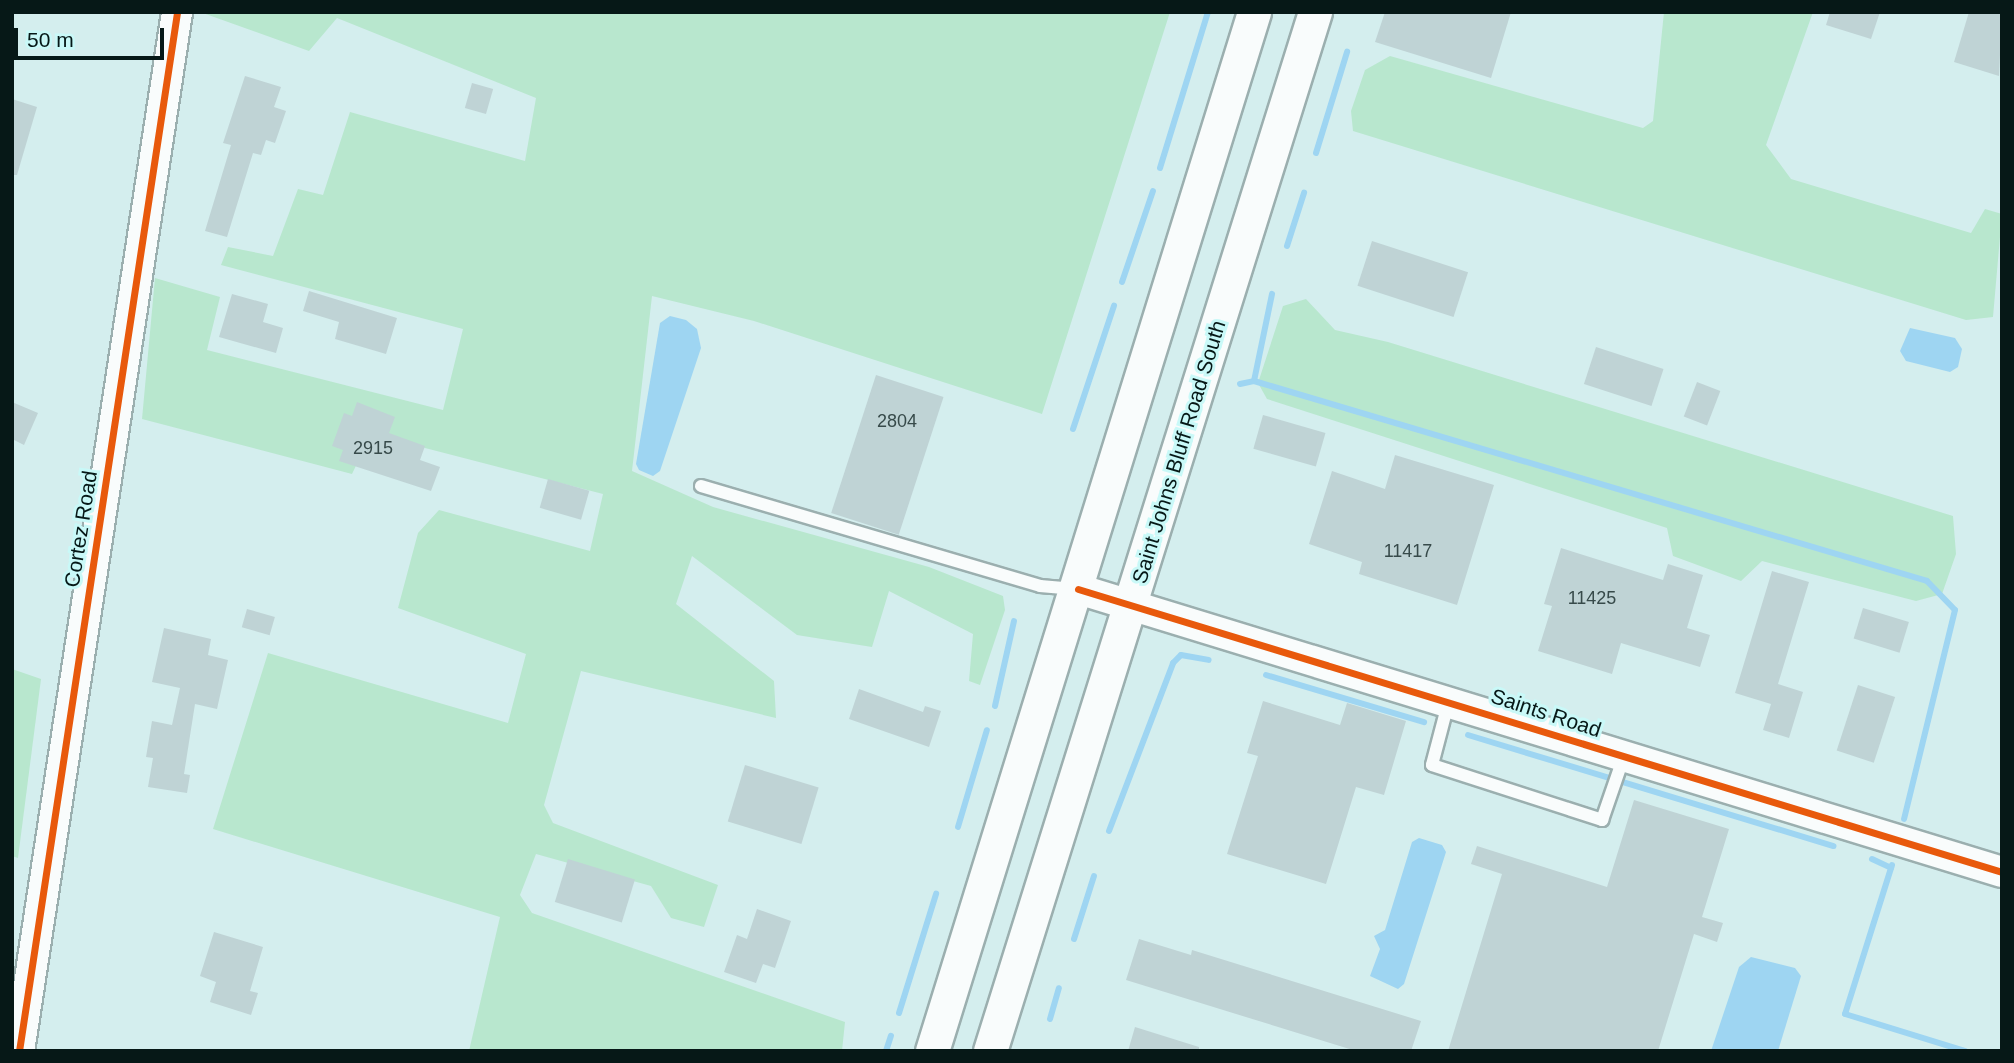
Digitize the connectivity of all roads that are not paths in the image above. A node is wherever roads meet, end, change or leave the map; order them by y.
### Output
1 (177, 12) edge
2 (1254, 12) edge
3 (1315, 12) edge
4 (701, 486) dead end
5 (1078, 589) junction
6 (1131, 605) junction
7 (1449, 700) junction
8 (1624, 756) junction
9 (2002, 872) edge
10 (19, 1051) edge
11 (932, 1051) edge
12 (990, 1051) edge

1 - 10 street, Cortez Road
2 - 5 main road
3 - 6 main road, Saint Johns Bluff Road South
4 - 5 lane
5 - 6 street, Saints Road
5 - 11 main road
6 - 7 street, Saints Road
6 - 12 main road, Saint Johns Bluff Road South
7 - 8 street, Saints Road
7 - 8 lane
8 - 9 street, Saints Road

